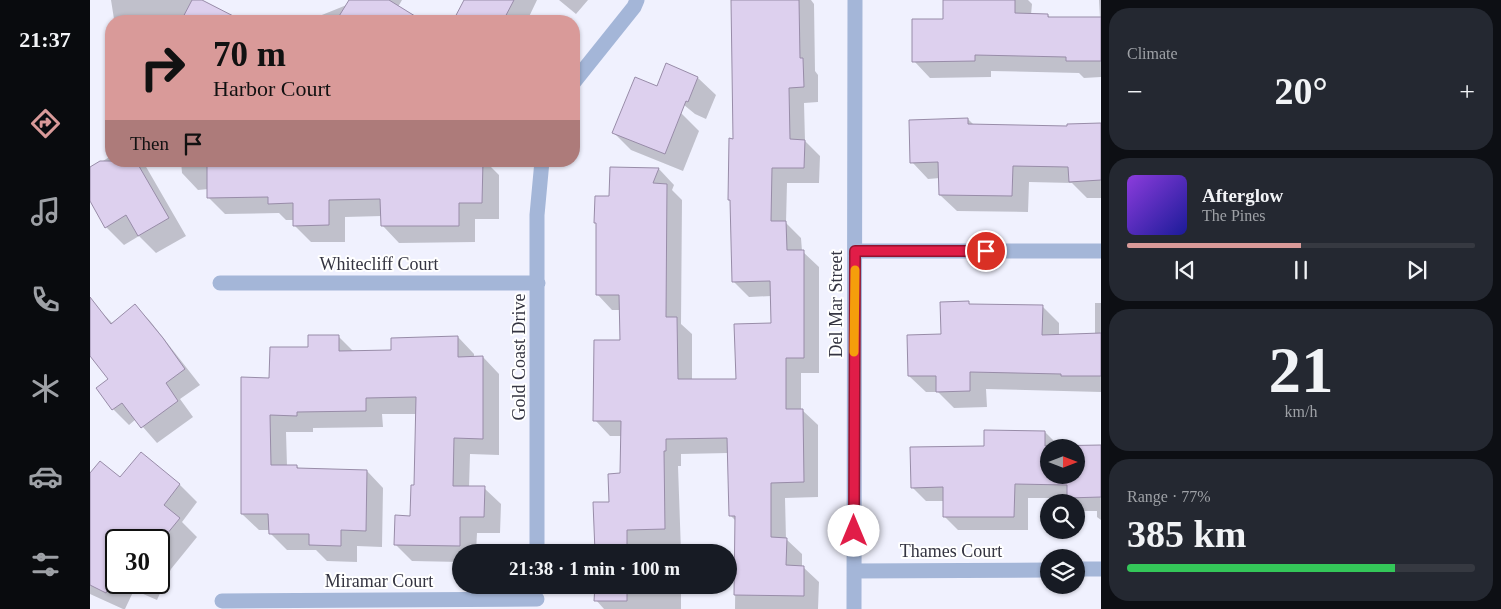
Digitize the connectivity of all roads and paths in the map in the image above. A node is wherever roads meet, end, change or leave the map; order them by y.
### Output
1 (637, 0) edge
2 (855, 0) edge
3 (580, 74) edge
4 (541, 167) edge
5 (855, 251) junction
6 (1101, 251) edge
7 (220, 282) dead end
8 (538, 282) junction
9 (537, 544) edge
10 (1101, 569) edge
11 (1040, 570) edge
12 (1085, 570) edge
13 (854, 571) junction
14 (537, 598) edge
15 (222, 601) dead end
16 (854, 609) edge

1 - 3 street
2 - 5 street, Del Mar Street
4 - 8 street, Gold Coast Drive
5 - 6 street
5 - 13 street, Del Mar Street
7 - 8 street, Whitecliff Court
8 - 9 street, Gold Coast Drive
10 - 12 street
11 - 13 street, Thames Court
13 - 16 street, Del Mar Street
14 - 15 street, Miramar Court

